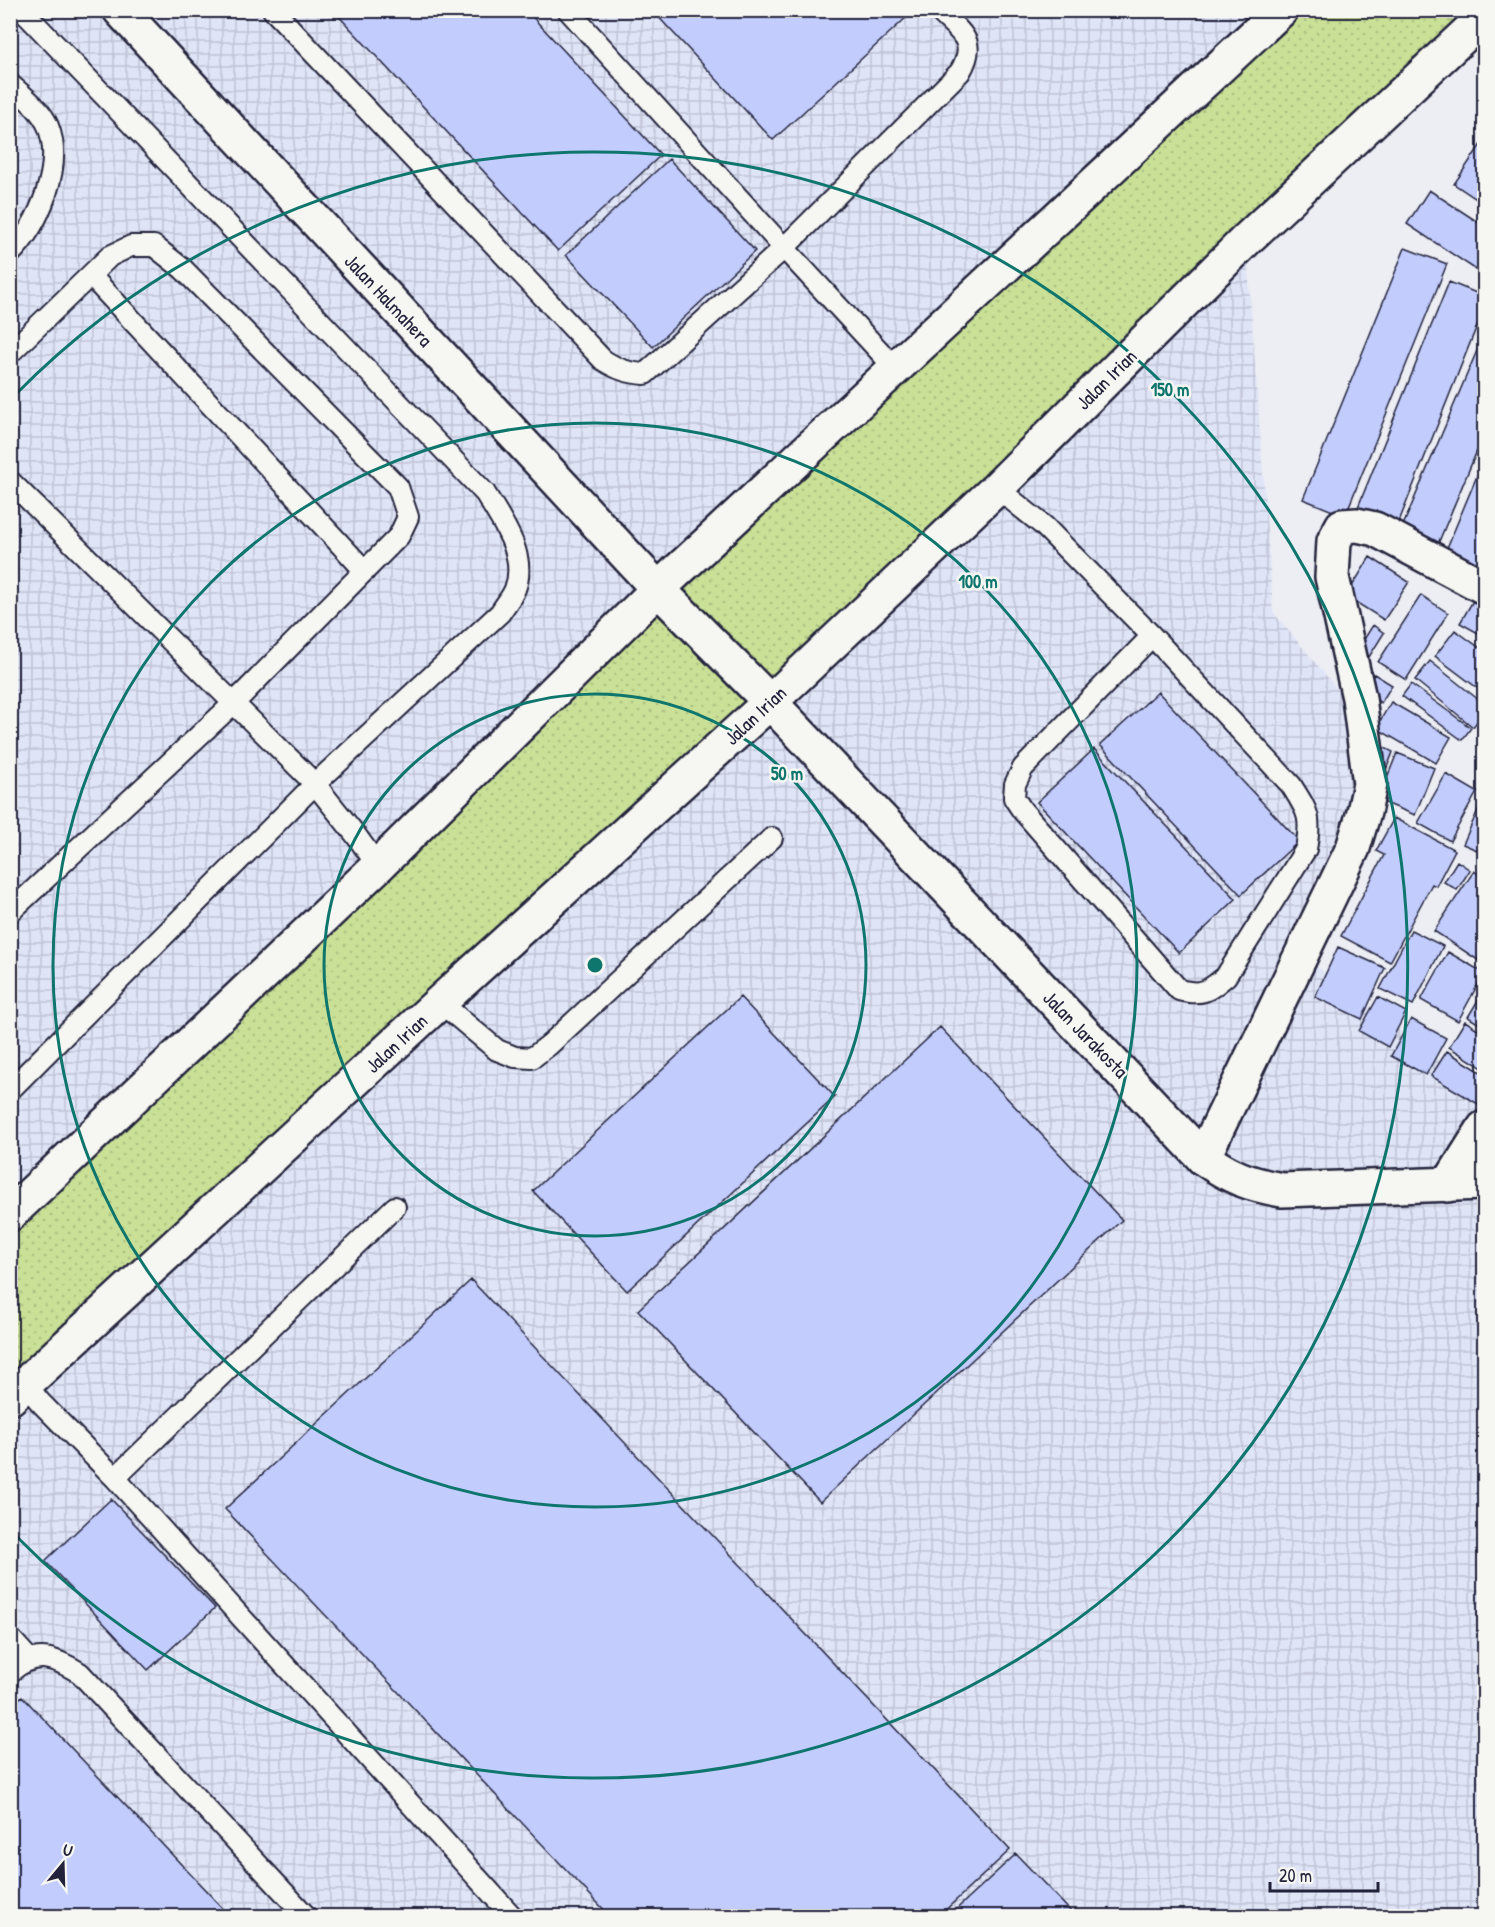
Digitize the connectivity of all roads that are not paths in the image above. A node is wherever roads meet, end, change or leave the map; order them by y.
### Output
1 (22, 10) edge
2 (120, 10) edge
3 (273, 10) edge
4 (568, 10) edge
5 (938, 10) edge
6 (1281, 10) edge
7 (1485, 17) edge
8 (10, 84) edge
9 (784, 248) junction
10 (10, 254) edge
11 (91, 276) junction
12 (10, 353) edge
13 (896, 369) junction
14 (10, 481) edge
15 (997, 488) junction
16 (365, 571) junction
17 (1485, 587) edge
18 (658, 589) junction
19 (1152, 636) junction
20 (770, 702) junction
21 (234, 703) junction
22 (315, 784) junction
23 (772, 838) dead end
24 (378, 866) junction
25 (10, 912) edge
26 (440, 1002) junction
27 (10, 1090) edge
28 (1485, 1128) edge
29 (1203, 1158) junction
30 (1485, 1183) edge
31 (1448, 1185) junction
32 (395, 1207) dead end
33 (10, 1214) edge
34 (18, 1391) edge
35 (115, 1478) junction
36 (10, 1638) edge
37 (30, 1660) junction
38 (10, 1672) edge
39 (306, 1917) edge
40 (512, 1917) edge

1 - 22 lane
2 - 18 street, Jalan Halmahera
3 - 9 lane
4 - 9 lane
5 - 9 lane
6 - 13 street
7 - 15 street, Jalan Irian
8 - 10 lane
9 - 13 lane
11 - 12 lane
11 - 16 lane
11 - 16 lane
13 - 18 street
14 - 21 lane
15 - 19 lane
15 - 20 street, Jalan Irian
16 - 21 lane
17 - 29 street
18 - 20 street, Jalan Halmahera
18 - 24 street
19 - 19 lane
20 - 26 street, Jalan Irian
20 - 29 street, Jalan Jarakosta
21 - 22 lane
21 - 25 lane
22 - 24 lane
22 - 27 lane
23 - 26 lane
24 - 33 street
26 - 34 street, Jalan Irian
28 - 31 street
29 - 31 street, Jalan Jarakosta
30 - 31 street, Jalan Jarakosta
32 - 35 lane
34 - 35 lane
35 - 40 lane
36 - 37 lane
37 - 38 lane
37 - 39 lane

